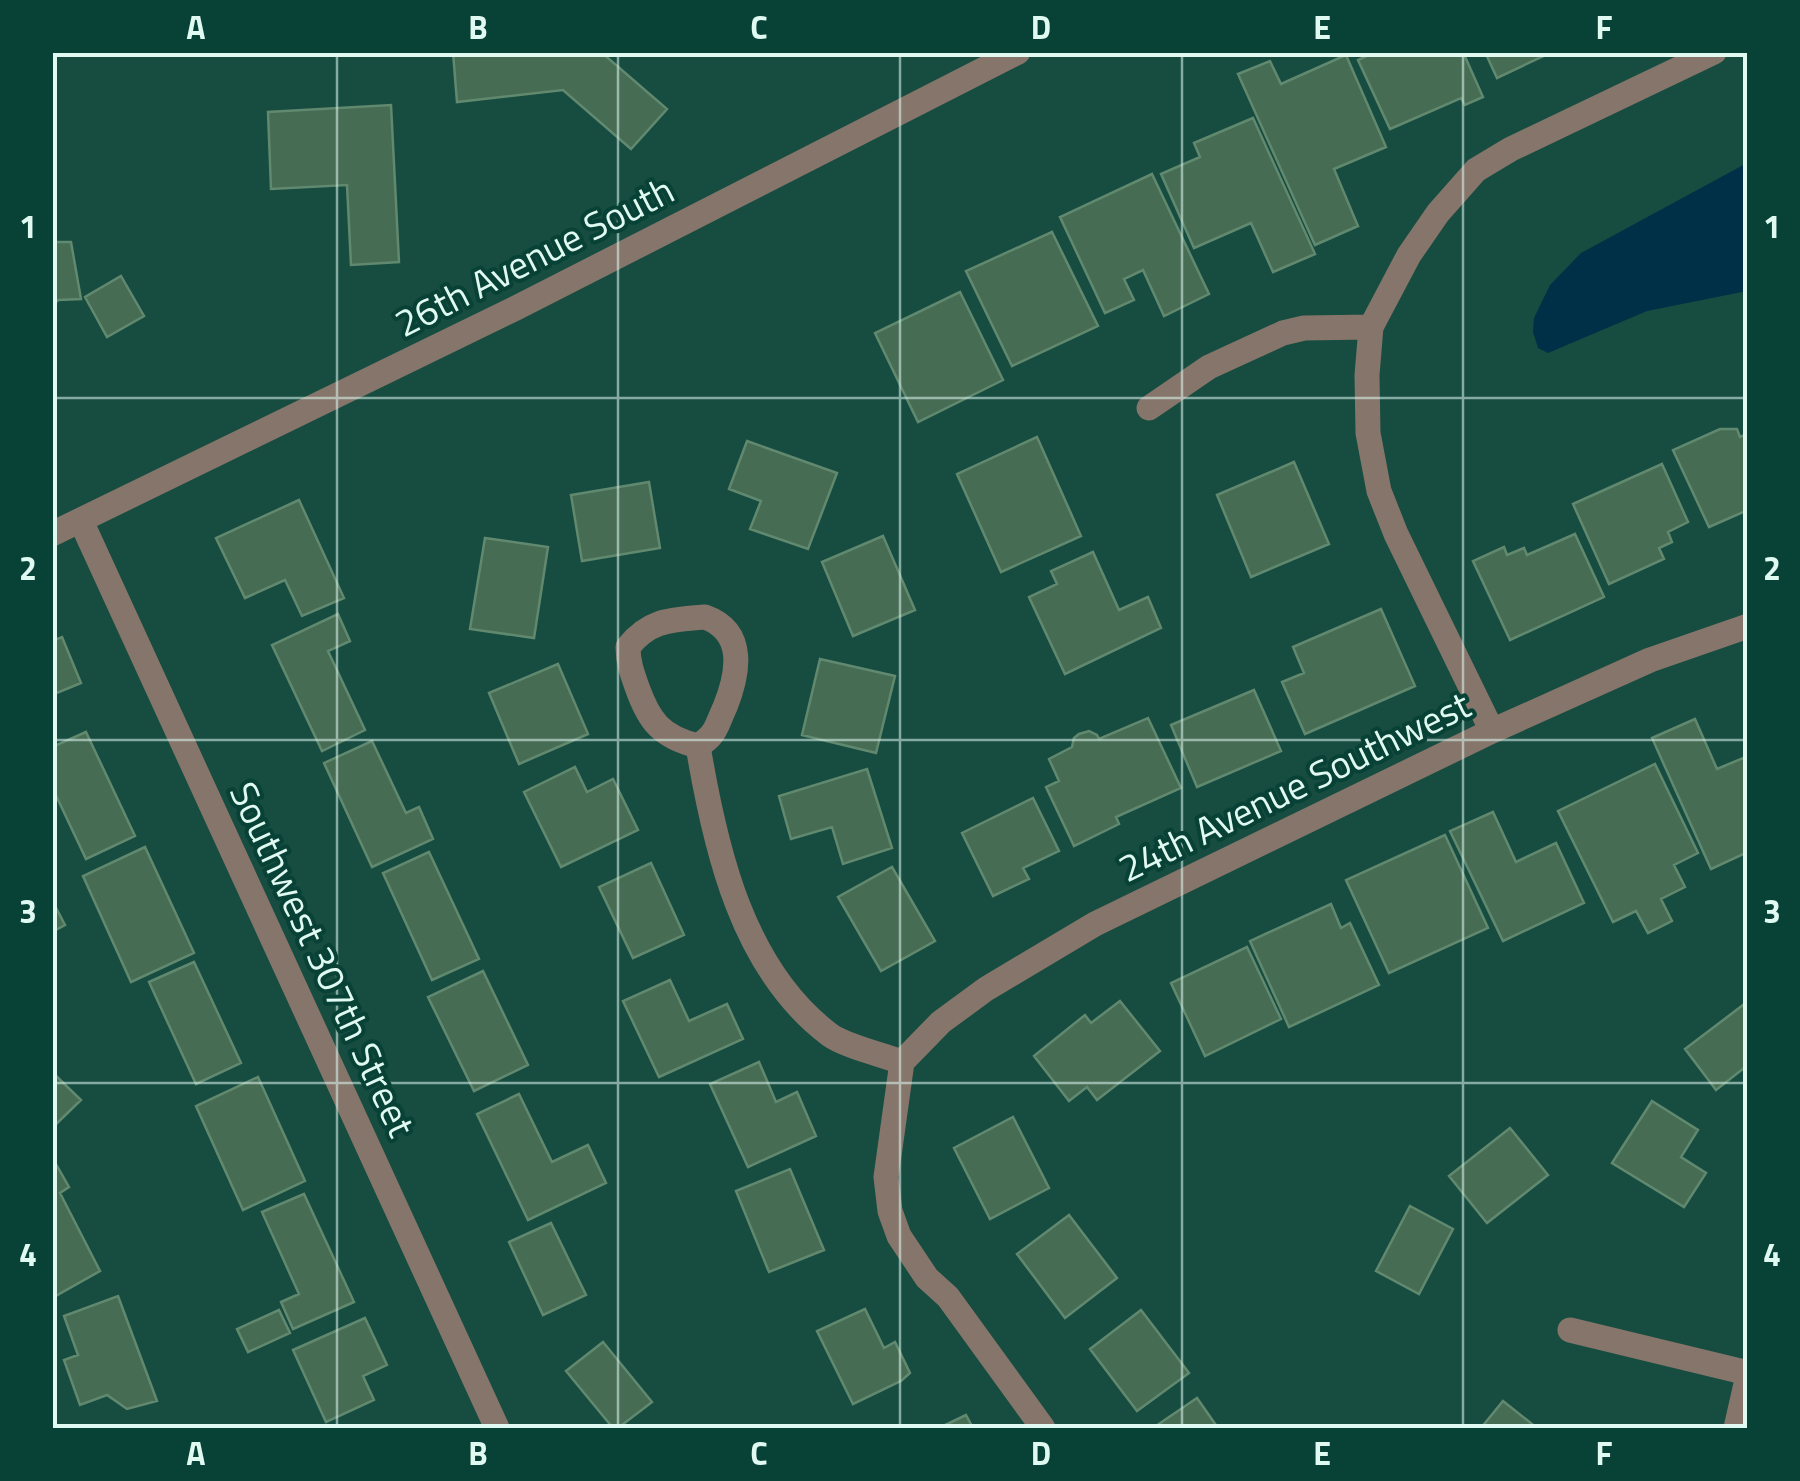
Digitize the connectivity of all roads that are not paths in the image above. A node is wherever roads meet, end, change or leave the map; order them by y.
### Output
1 (1018, 52) edge
2 (1714, 52) edge
3 (1371, 327) junction
4 (1149, 408) dead end
5 (81, 521) junction
6 (52, 534) edge
7 (1748, 626) edge
8 (1492, 731) junction
9 (698, 746) junction
10 (902, 1062) junction
11 (1570, 1330) dead end
12 (1748, 1374) edge
13 (497, 1428) edge
14 (1043, 1428) edge
15 (1736, 1428) edge

1 - 5 street, 26th Avenue South
2 - 3 street
3 - 4 street
3 - 8 street
5 - 6 street, 26th Avenue South
5 - 13 street, Southwest 307th Street
7 - 8 street, 24th Avenue Southwest
8 - 10 street, 24th Avenue Southwest
9 - 9 street
9 - 10 street
10 - 14 street
11 - 12 street
12 - 15 street

